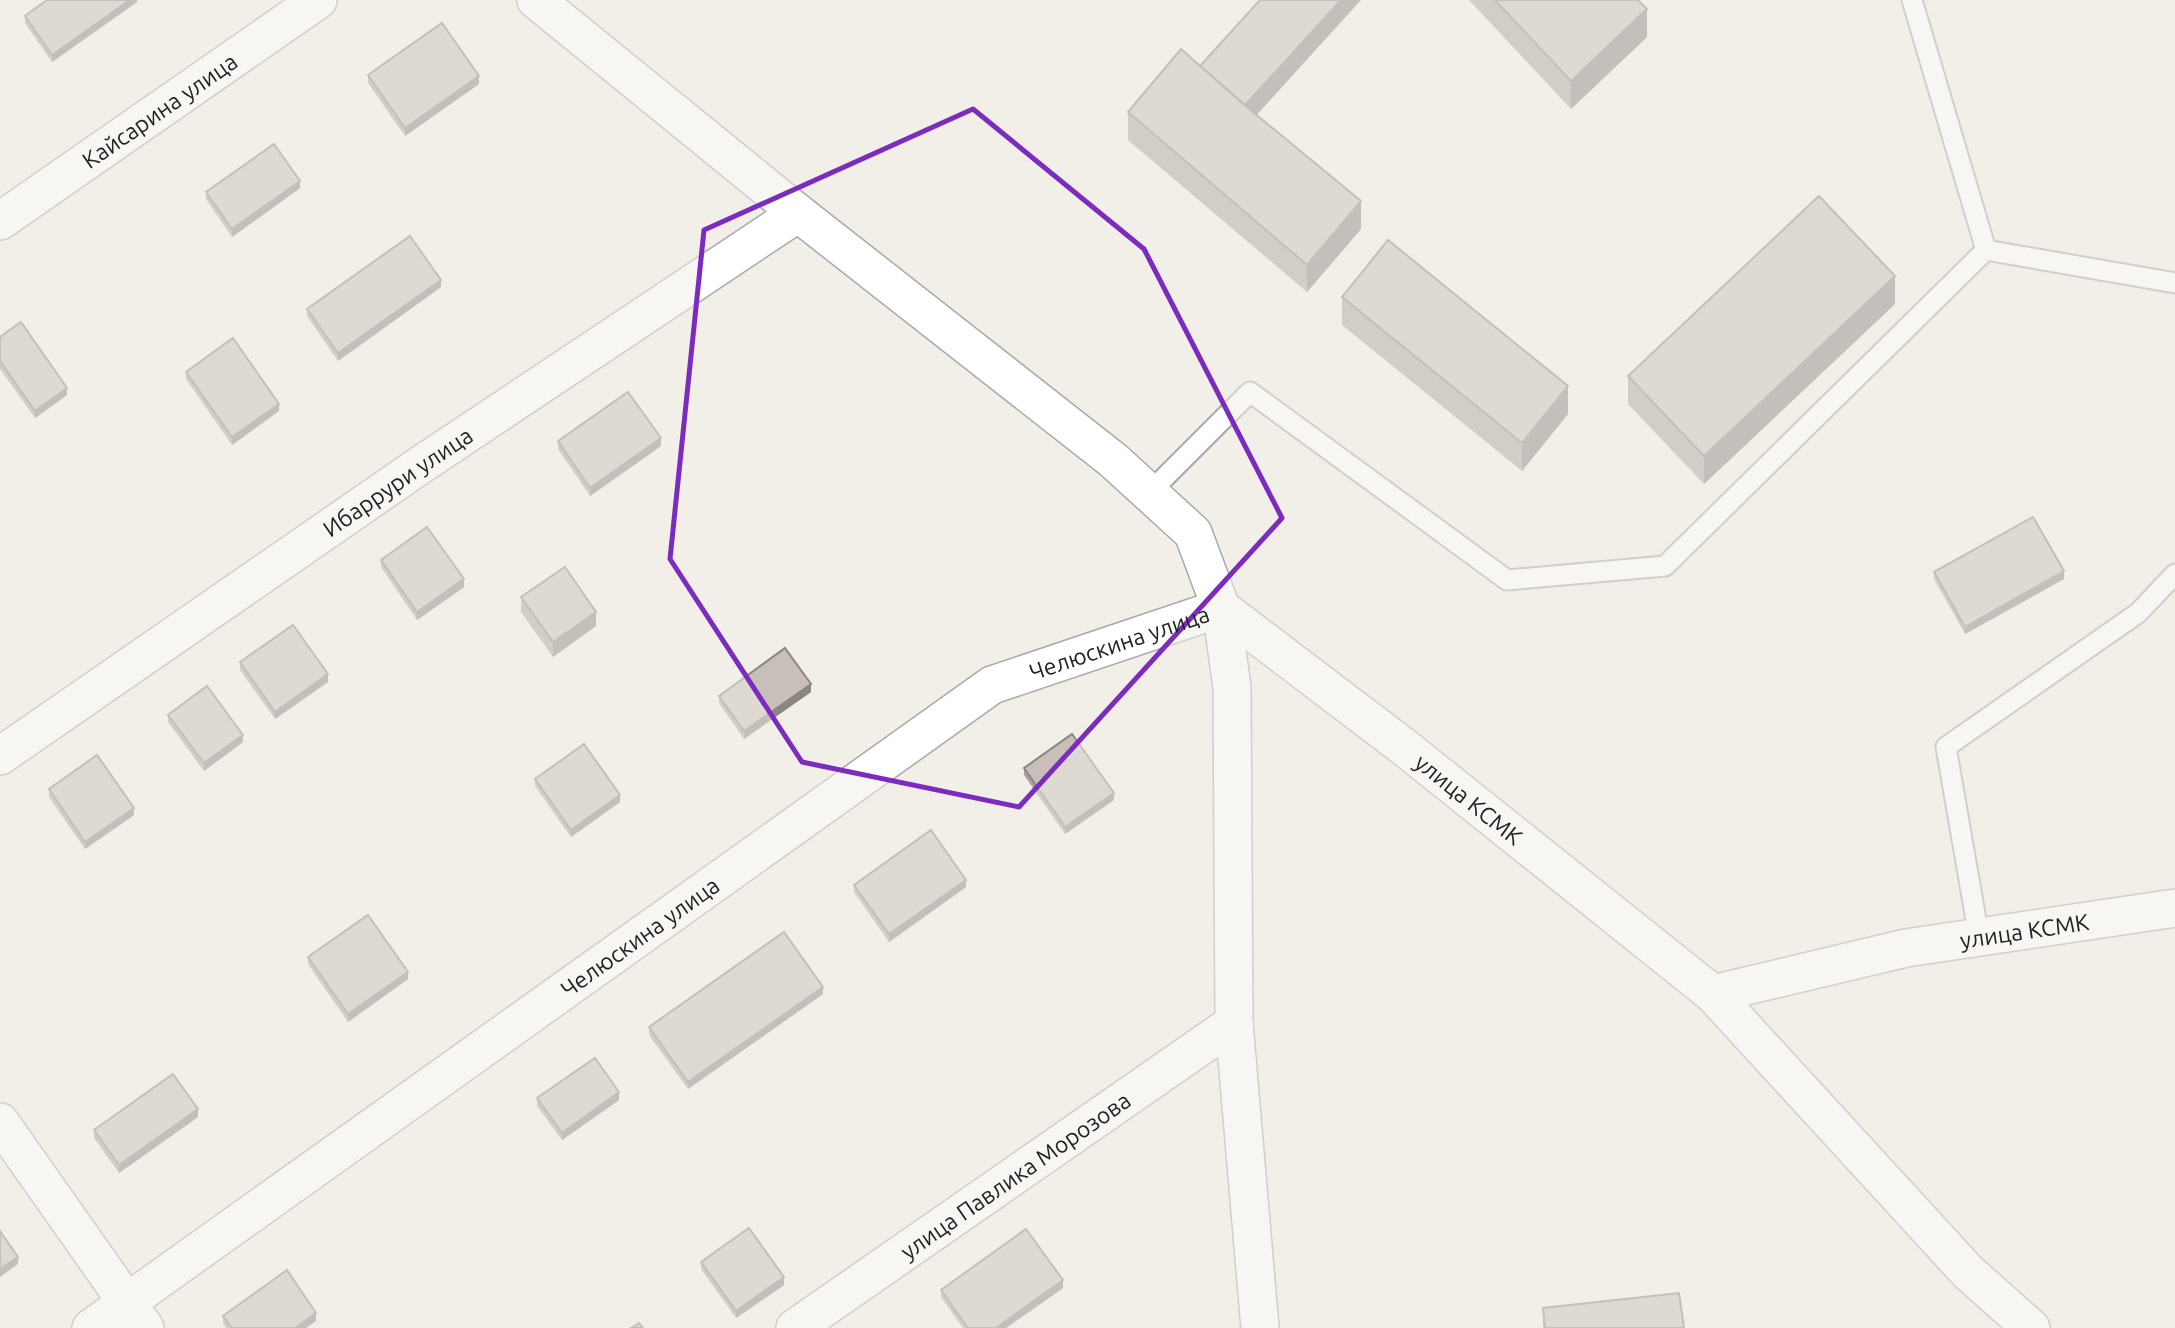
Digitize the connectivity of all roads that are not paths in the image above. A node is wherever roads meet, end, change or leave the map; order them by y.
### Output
1 (318, 0) edge
2 (536, 0) edge
3 (1912, 0) edge
4 (798, 213) junction
5 (0, 222) edge
6 (1986, 250) junction
7 (2175, 283) edge
8 (1149, 493) junction
9 (2175, 574) edge
10 (1221, 608) junction
11 (0, 756) edge
12 (2175, 908) edge
13 (1979, 937) junction
14 (1713, 994) junction
15 (1234, 1023) junction
16 (0, 1122) edge
17 (136, 1315) edge
18 (91, 1328) edge
19 (795, 1328) edge
20 (1260, 1328) edge
21 (2031, 1328) edge

1 - 5 street, Кайсарина улица
2 - 4 street
3 - 6 lane
4 - 8 street
4 - 11 street, Ибаррури улица
6 - 7 lane
6 - 8 lane
8 - 10 street
9 - 13 lane
10 - 14 street, улица КСМК
10 - 15 street
10 - 17 street, Челюскина улица
12 - 13 street, улица КСМК
13 - 14 street, улица КСМК
14 - 21 street, улица КСМК
15 - 19 street, улица Павлика Морозова
15 - 20 street
16 - 17 street
17 - 18 street, Челюскина улица

